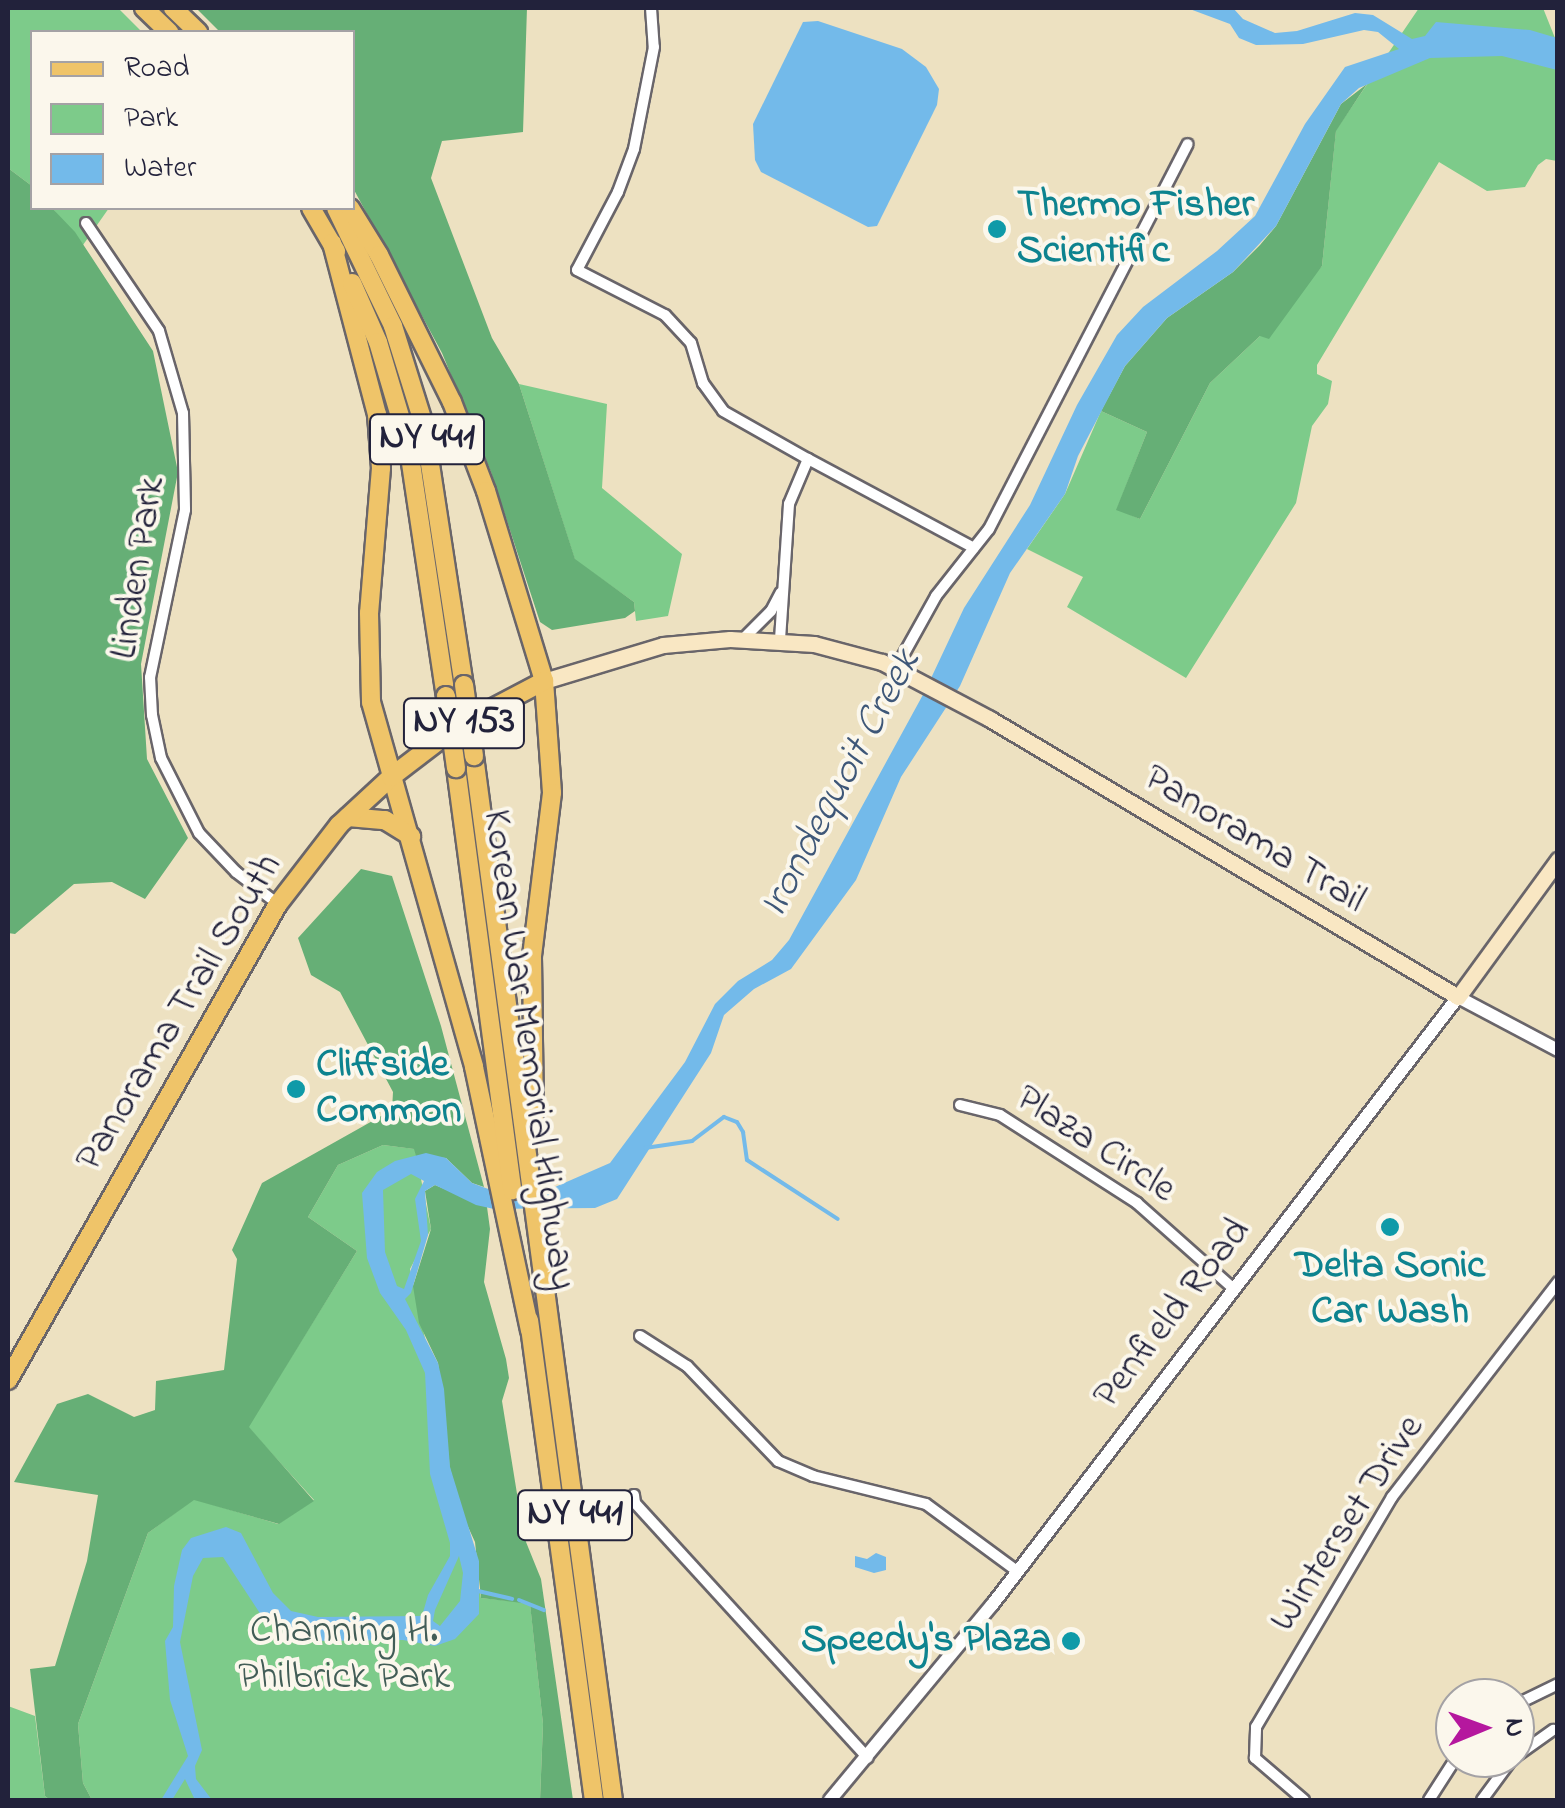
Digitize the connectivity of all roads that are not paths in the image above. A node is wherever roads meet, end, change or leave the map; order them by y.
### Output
1 (144, 8) edge
2 (173, 8) edge
3 (651, 8) edge
4 (167, 30) edge
5 (196, 30) edge
6 (1188, 144) dead end
7 (312, 210) edge
8 (337, 210) edge
9 (351, 210) edge
10 (86, 223) dead end
11 (332, 243) junction
12 (808, 459) junction
13 (974, 548) junction
14 (784, 587) junction
15 (744, 638) junction
16 (780, 640) junction
17 (896, 668) junction
18 (920, 680) joint
19 (544, 681) junction
20 (391, 777) junction
21 (348, 817) junction
22 (411, 836) junction
23 (1558, 860) edge
24 (278, 904) junction
25 (1458, 998) junction
26 (1558, 1050) edge
27 (960, 1105) dead end
28 (517, 1160) junction
29 (522, 1231) junction
30 (1556, 1286) edge
31 (1234, 1289) junction
32 (640, 1336) dead end
33 (8, 1380) edge
34 (634, 1495) dead end
35 (1017, 1571) junction
36 (1558, 1684) edge
37 (1535, 1695) edge
38 (1553, 1730) dead end
39 (1535, 1742) edge
40 (868, 1758) junction
41 (1443, 1778) edge
42 (1498, 1778) edge
43 (594, 1800) edge
44 (613, 1800) edge
45 (830, 1800) edge
46 (1304, 1800) edge
47 (1429, 1800) edge
48 (1482, 1800) edge

1 - 4 main road
2 - 5 main road
3 - 12 street
6 - 13 street
7 - 11 main road, Korean War Memorial Highway / NY 441
8 - 28 main road, Korean War Memorial Highway / NY 441, bridge
9 - 19 main road
10 - 24 street, Linden Park
11 - 20 main road
11 - 28 main road, Korean War Memorial Highway / NY 441, bridge
12 - 13 street
12 - 14 street
13 - 17 street
14 - 15 street
14 - 16 street
15 - 16 main road, Panorama Trail South
15 - 19 main road, Panorama Trail South
16 - 17 main road, Panorama Trail South
17 - 18 main road, Panorama Trail South
18 - 25 main road, Panorama Trail
19 - 20 main road, Panorama Trail South / NY 153
19 - 28 main road
20 - 21 main road, Panorama Trail South / NY 153
20 - 22 main road
21 - 22 main road
21 - 24 main road, Panorama Trail South / NY 153
22 - 28 main road
23 - 25 main road, Penfield Road
24 - 33 main road, Panorama Trail South / NY 153
25 - 26 street, Panorama Trail
25 - 31 street, Penfield Road
27 - 31 street, Plaza Circle
28 - 29 main road
28 - 29 main road, Korean War Memorial Highway / NY 441
29 - 43 main road, Korean War Memorial Highway / NY 441
29 - 44 main road, Korean War Memorial Highway / NY 441
30 - 46 street, Winterset Drive
31 - 35 street, Penfield Road
32 - 35 street
34 - 40 street
35 - 40 street, Penfield Road
36 - 37 street
38 - 39 street
40 - 45 street, Penfield Road
41 - 47 street
42 - 48 street

